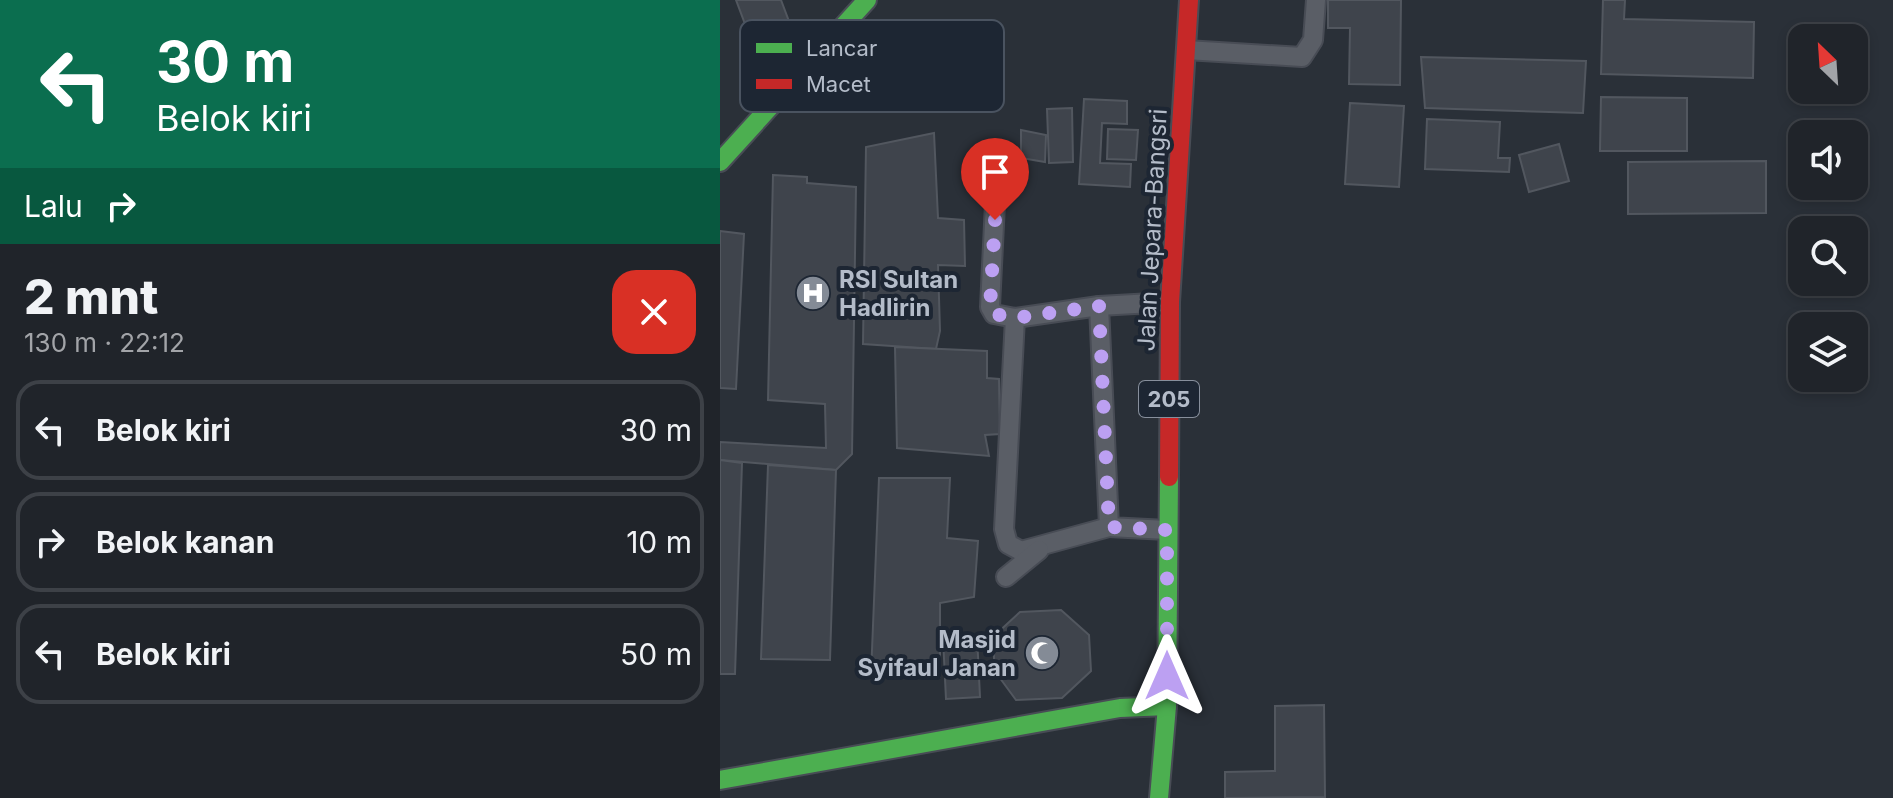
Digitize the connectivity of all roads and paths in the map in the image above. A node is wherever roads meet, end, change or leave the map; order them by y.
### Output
1 (867, 0) edge
2 (1189, 0) edge
3 (1316, 0) edge
4 (849, 20) edge
5 (1186, 50) junction
6 (765, 112) edge
7 (720, 162) edge
8 (997, 162) dead end
9 (1170, 302) junction
10 (1099, 306) junction
11 (1015, 318) junction
12 (1109, 527) junction
13 (1167, 530) junction
14 (1050, 540) junction
15 (1006, 577) dead end
16 (1167, 706) junction
17 (720, 780) edge
18 (1159, 798) edge

1 - 4 main road
2 - 5 main road, Jalan Jepara-Bangsri / 205
3 - 5 lane
5 - 9 main road, Jalan Jepara-Bangsri / 205
6 - 7 main road
8 - 11 lane
9 - 10 lane
9 - 13 main road, Jalan Jepara-Bangsri / 205
10 - 11 lane
10 - 12 lane
11 - 14 lane
12 - 13 lane
12 - 14 lane
13 - 16 main road, Jalan Jepara-Bangsri / 205
14 - 15 lane
16 - 17 main road
16 - 18 main road, Jalan Jepara-Bangsri / 205

